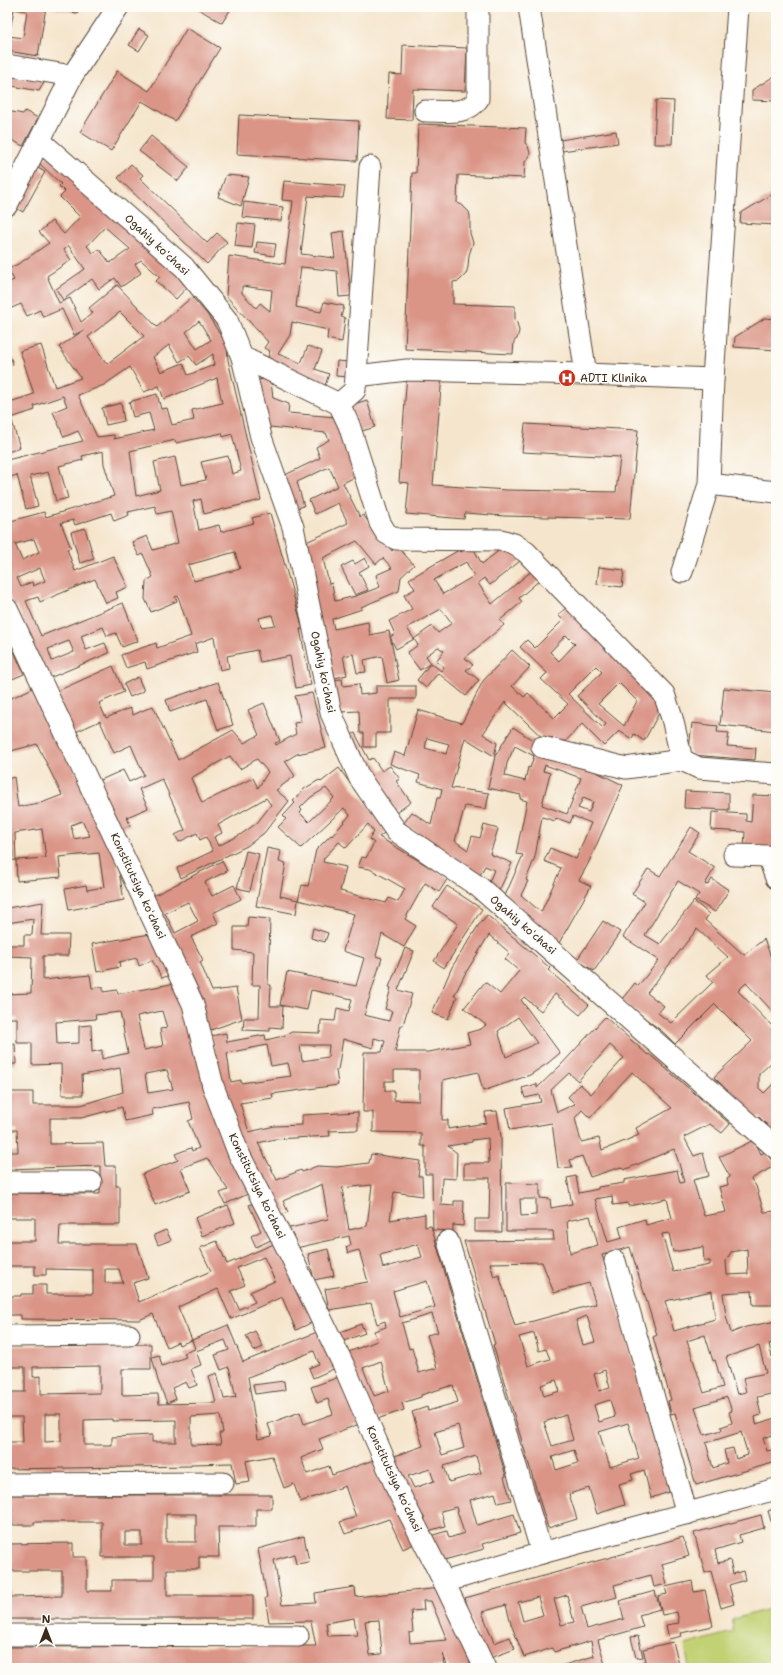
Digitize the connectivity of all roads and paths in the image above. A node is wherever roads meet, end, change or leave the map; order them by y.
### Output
1 (118, 7) edge
2 (478, 7) edge
3 (529, 7) edge
4 (738, 7) edge
5 (7, 65) edge
6 (72, 76) junction
7 (425, 111) dead end
8 (40, 141) junction
9 (370, 167) dead end
10 (7, 205) edge
11 (242, 357) junction
12 (586, 374) junction
13 (357, 376) junction
14 (713, 379) junction
15 (339, 404) junction
16 (710, 484) junction
17 (776, 492) edge
18 (682, 572) dead end
19 (7, 609) edge
20 (542, 747) dead end
21 (682, 760) junction
22 (776, 774) edge
23 (734, 856) dead end
24 (776, 878) edge
25 (776, 1148) edge
26 (7, 1182) edge
27 (91, 1182) dead end
28 (448, 1241) dead end
29 (614, 1261) dead end
30 (129, 1335) dead end
31 (7, 1336) edge
32 (223, 1483) dead end
33 (7, 1484) edge
34 (776, 1490) edge
35 (687, 1514) junction
36 (542, 1553) junction
37 (444, 1582) junction
38 (7, 1635) edge
39 (298, 1636) dead end
40 (484, 1668) edge

1 - 6 street
2 - 7 street
3 - 12 street
4 - 14 street
5 - 6 street
6 - 8 street
8 - 10 street
8 - 11 street, Ogahiy koʻchasi
9 - 13 street
11 - 15 street
11 - 25 street, Ogahiy koʻchasi
12 - 13 street
12 - 14 street
13 - 15 street
14 - 16 street
15 - 21 street
16 - 17 street
16 - 18 street
19 - 37 street, Konstitutsiya koʻchasi
20 - 21 street
21 - 22 street
23 - 24 street
26 - 27 street
28 - 36 street
29 - 35 street
30 - 31 street
32 - 33 street
34 - 35 street
35 - 36 street
36 - 37 street
37 - 40 street, Konstitutsiya koʻchasi
38 - 39 street

